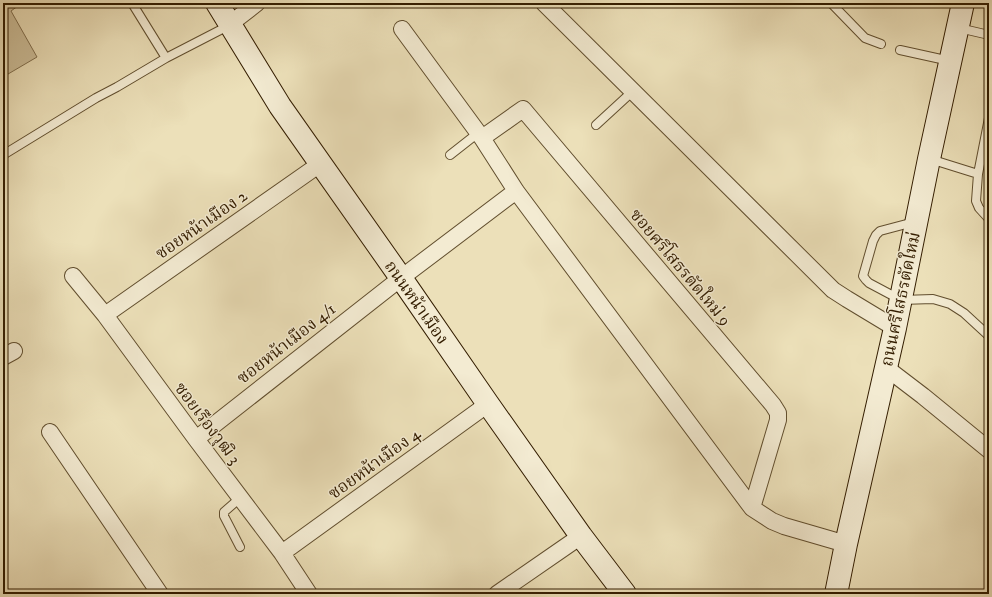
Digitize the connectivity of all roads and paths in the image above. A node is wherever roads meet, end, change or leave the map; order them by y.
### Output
1 (132, 3) edge
2 (217, 3) edge
3 (257, 3) edge
4 (544, 3) edge
5 (831, 3) edge
6 (963, 3) edge
7 (230, 24) junction
8 (958, 28) junction
9 (402, 29) dead end
10 (989, 35) edge
11 (881, 44) dead end
12 (900, 50) dead end
13 (166, 58) junction
14 (951, 61) junction
15 (633, 91) junction
16 (989, 118) edge
17 (596, 125) dead end
18 (480, 136) junction
19 (3, 155) edge
20 (450, 155) dead end
21 (929, 159) junction
22 (320, 164) junction
23 (978, 174) junction
24 (516, 191) junction
25 (989, 219) edge
26 (917, 221) junction
27 (74, 276) dead end
28 (401, 278) junction
29 (901, 300) junction
30 (105, 315) junction
31 (895, 328) junction
32 (989, 336) edge
33 (885, 367) junction
34 (488, 404) junction
35 (50, 432) dead end
36 (196, 439) junction
37 (989, 450) edge
38 (240, 498) junction
39 (752, 508) junction
40 (581, 536) junction
41 (846, 544) junction
42 (240, 547) dead end
43 (282, 553) junction
44 (160, 594) edge
45 (309, 594) edge
46 (497, 594) edge
47 (626, 594) edge
48 (836, 594) edge

1 - 13 lane
2 - 7 street, ถนนหน้าเมือง
3 - 7 street
4 - 15 street
5 - 11 lane
6 - 8 street, ถนนศรีโสธรตัดใหม่
7 - 13 lane
7 - 22 street, ถนนหน้าเมือง
8 - 10 lane
8 - 14 street, ถนนศรีโสธรตัดใหม่
9 - 18 street
12 - 14 lane
13 - 19 lane
14 - 21 street, ถนนศรีโสธรตัดใหม่
15 - 17 lane
15 - 31 street
16 - 23 lane
18 - 20 lane
18 - 24 street
18 - 39 street, ซอยศรีโสธรตัดใหม่ 9
21 - 23 lane
21 - 26 street, ถนนศรีโสธรตัดใหม่
22 - 28 street, ถนนหน้าเมือง
22 - 30 street, ซอยหน้าเมือง 2
23 - 25 lane
24 - 28 street, ซอยหน้าเมือง 4/1
24 - 39 street
26 - 29 street, ถนนศรีโสธรตัดใหม่
26 - 29 lane
27 - 30 street, ซอยเรืองวุฒิ 3
28 - 34 street, ถนนหน้าเมือง
28 - 36 street, ซอยหน้าเมือง 4/1
29 - 31 street, ถนนศรีโสธรตัดใหม่
29 - 32 lane
30 - 36 street, ซอยเรืองวุฒิ 3
31 - 33 street, ถนนศรีโสธรตัดใหม่
33 - 37 street
33 - 41 street, ถนนศรีโสธรตัดใหม่
34 - 40 street, ถนนหน้าเมือง
34 - 43 street, ซอยหน้าเมือง 4
35 - 44 street
36 - 38 street, ซอยเรืองวุฒิ 3
38 - 42 lane
38 - 43 street, ซอยเรืองวุฒิ 3
39 - 41 street
40 - 46 street
40 - 47 street, ถนนหน้าเมือง
41 - 48 street, ถนนศรีโสธรตัดใหม่
43 - 45 street, ซอยเรืองวุฒิ 3

